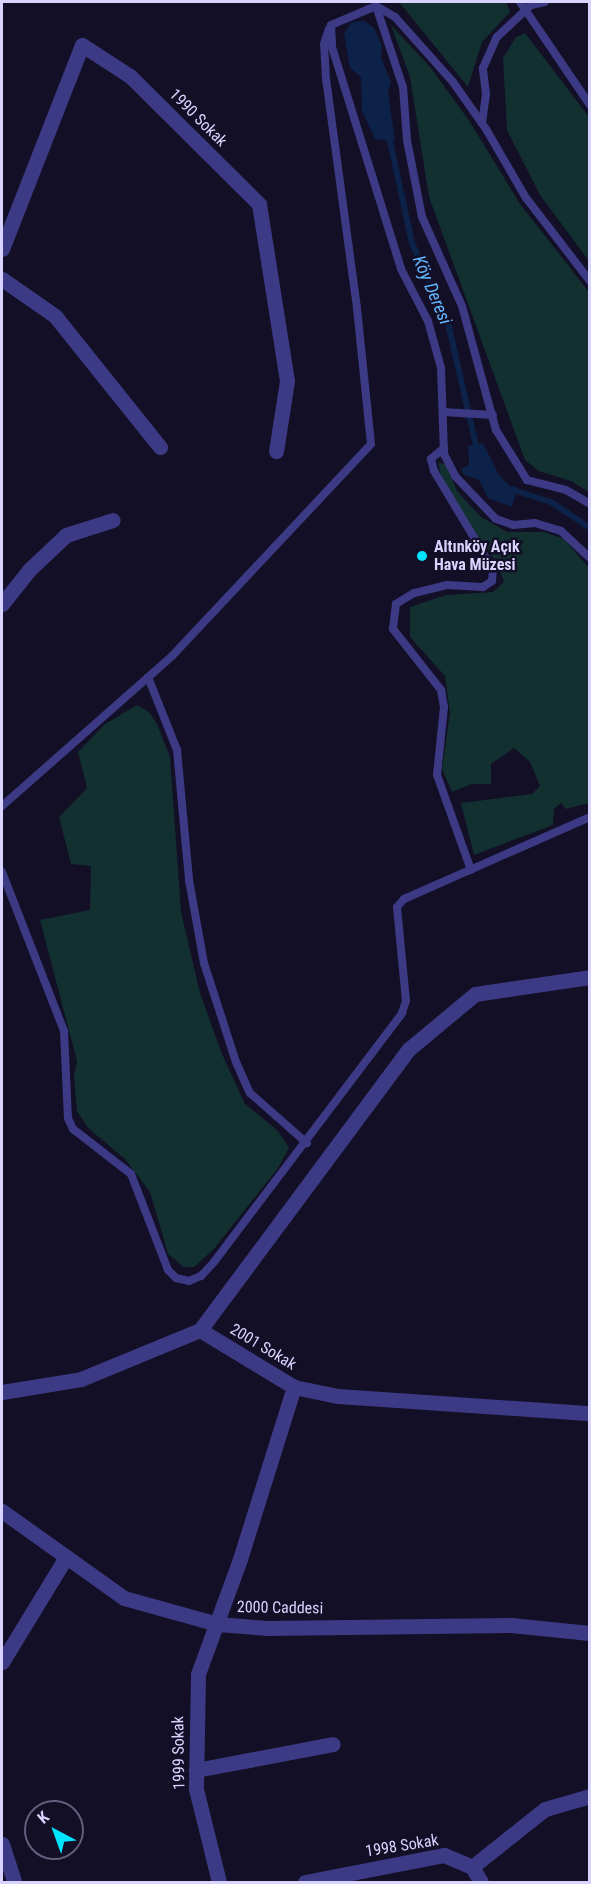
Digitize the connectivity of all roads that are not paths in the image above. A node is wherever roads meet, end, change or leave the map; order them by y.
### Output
1 (520, 2) edge
2 (545, 2) edge
3 (376, 6) junction
4 (524, 12) junction
5 (331, 25) junction
6 (590, 105) edge
7 (482, 123) junction
8 (2, 249) edge
9 (2, 279) edge
10 (590, 281) edge
11 (443, 412) junction
12 (493, 416) junction
13 (160, 447) dead end
14 (444, 448) junction
15 (276, 451) dead end
16 (590, 504) edge
17 (113, 520) dead end
18 (590, 558) edge
19 (2, 604) edge
20 (148, 677) junction
21 (2, 806) edge
22 (590, 817) edge
23 (471, 870) junction
24 (2, 872) edge
25 (590, 977) edge
26 (307, 1143) junction
27 (200, 1330) junction
28 (294, 1387) junction
29 (2, 1392) edge
30 (590, 1413) edge
31 (2, 1511) edge
32 (66, 1557) junction
33 (217, 1624) junction
34 (590, 1633) edge
35 (2, 1662) edge
36 (333, 1744) dead end
37 (196, 1770) junction
38 (590, 1796) edge
39 (2, 1844) edge
40 (472, 1867) junction
41 (14, 1882) edge
42 (219, 1882) edge
43 (305, 1882) edge
44 (481, 1882) edge

1 - 4 lane
2 - 4 lane
3 - 5 lane
3 - 7 lane
3 - 12 lane
4 - 6 lane
4 - 7 lane
5 - 11 lane
5 - 20 lane
7 - 10 lane
8 - 15 street, 1990 Sokak
9 - 13 street
11 - 12 lane
11 - 14 lane
12 - 16 lane
14 - 18 lane
14 - 23 lane
17 - 19 street
20 - 21 lane
20 - 26 lane
22 - 23 lane
23 - 26 lane
24 - 26 lane
25 - 27 street
27 - 28 street, 2001 Sokak
27 - 29 street
28 - 30 street, 2001 Sokak
28 - 33 street, 1999 Sokak
31 - 32 street, 2000 Caddesi
32 - 33 street, 2000 Caddesi
32 - 35 street
33 - 34 street, 2000 Caddesi
33 - 37 street, 1999 Sokak
36 - 37 street
37 - 42 street, 1999 Sokak
38 - 40 street
39 - 41 street
40 - 43 street, 1998 Sokak
40 - 44 street

